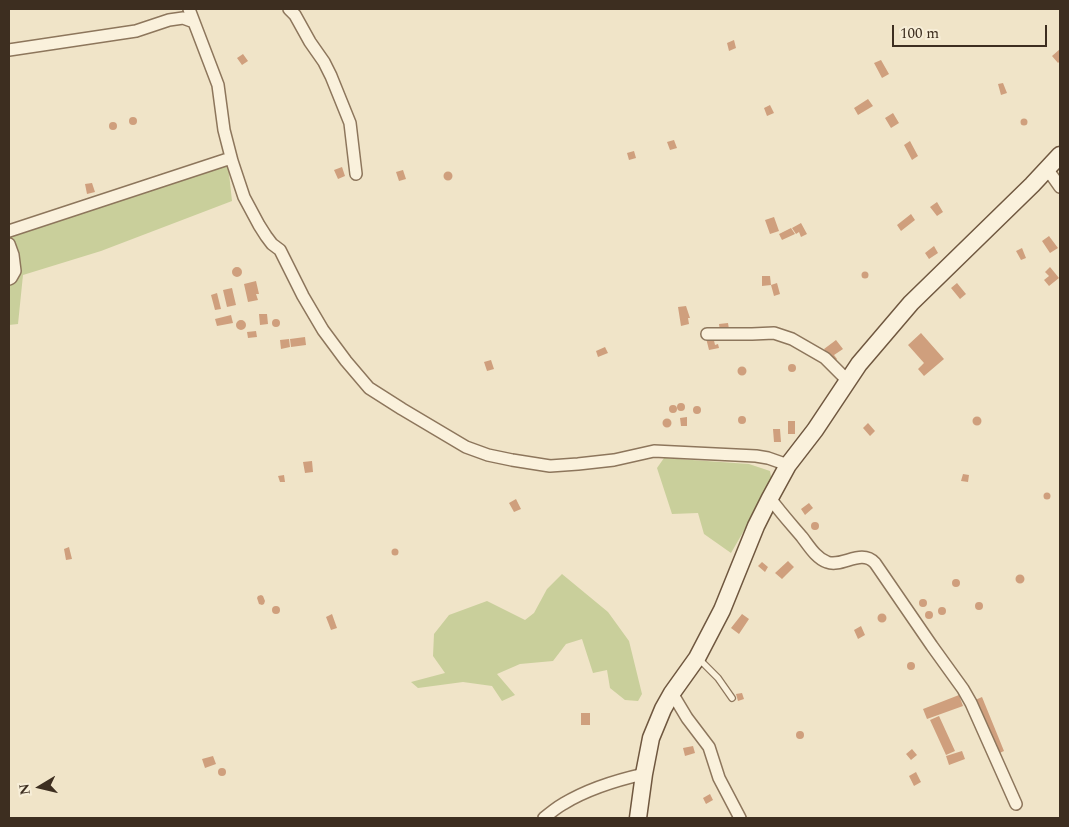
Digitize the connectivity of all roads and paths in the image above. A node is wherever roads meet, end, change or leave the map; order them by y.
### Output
1 (189, 9) edge
2 (289, 9) edge
3 (194, 22) junction
4 (9, 50) edge
5 (1060, 155) edge
6 (231, 158) junction
7 (1048, 170) junction
8 (356, 174) dead end
9 (1060, 187) edge
10 (9, 231) edge
11 (9, 244) edge
12 (9, 279) edge
13 (707, 334) dead end
14 (847, 380) junction
15 (788, 465) junction
16 (770, 498) junction
17 (697, 658) junction
18 (672, 693) junction
19 (732, 698) dead end
20 (644, 774) junction
21 (1016, 804) dead end
22 (544, 818) edge
23 (638, 818) edge
24 (740, 818) edge

1 - 3 street
2 - 8 street
3 - 4 street
3 - 6 street
5 - 7 street
6 - 10 street
6 - 15 street
7 - 9 street
7 - 14 street
11 - 12 street
13 - 14 street
14 - 15 street
15 - 16 street
16 - 17 street
16 - 21 street
17 - 18 street
17 - 19 lane
18 - 20 street
18 - 24 street
20 - 22 street
20 - 23 street

